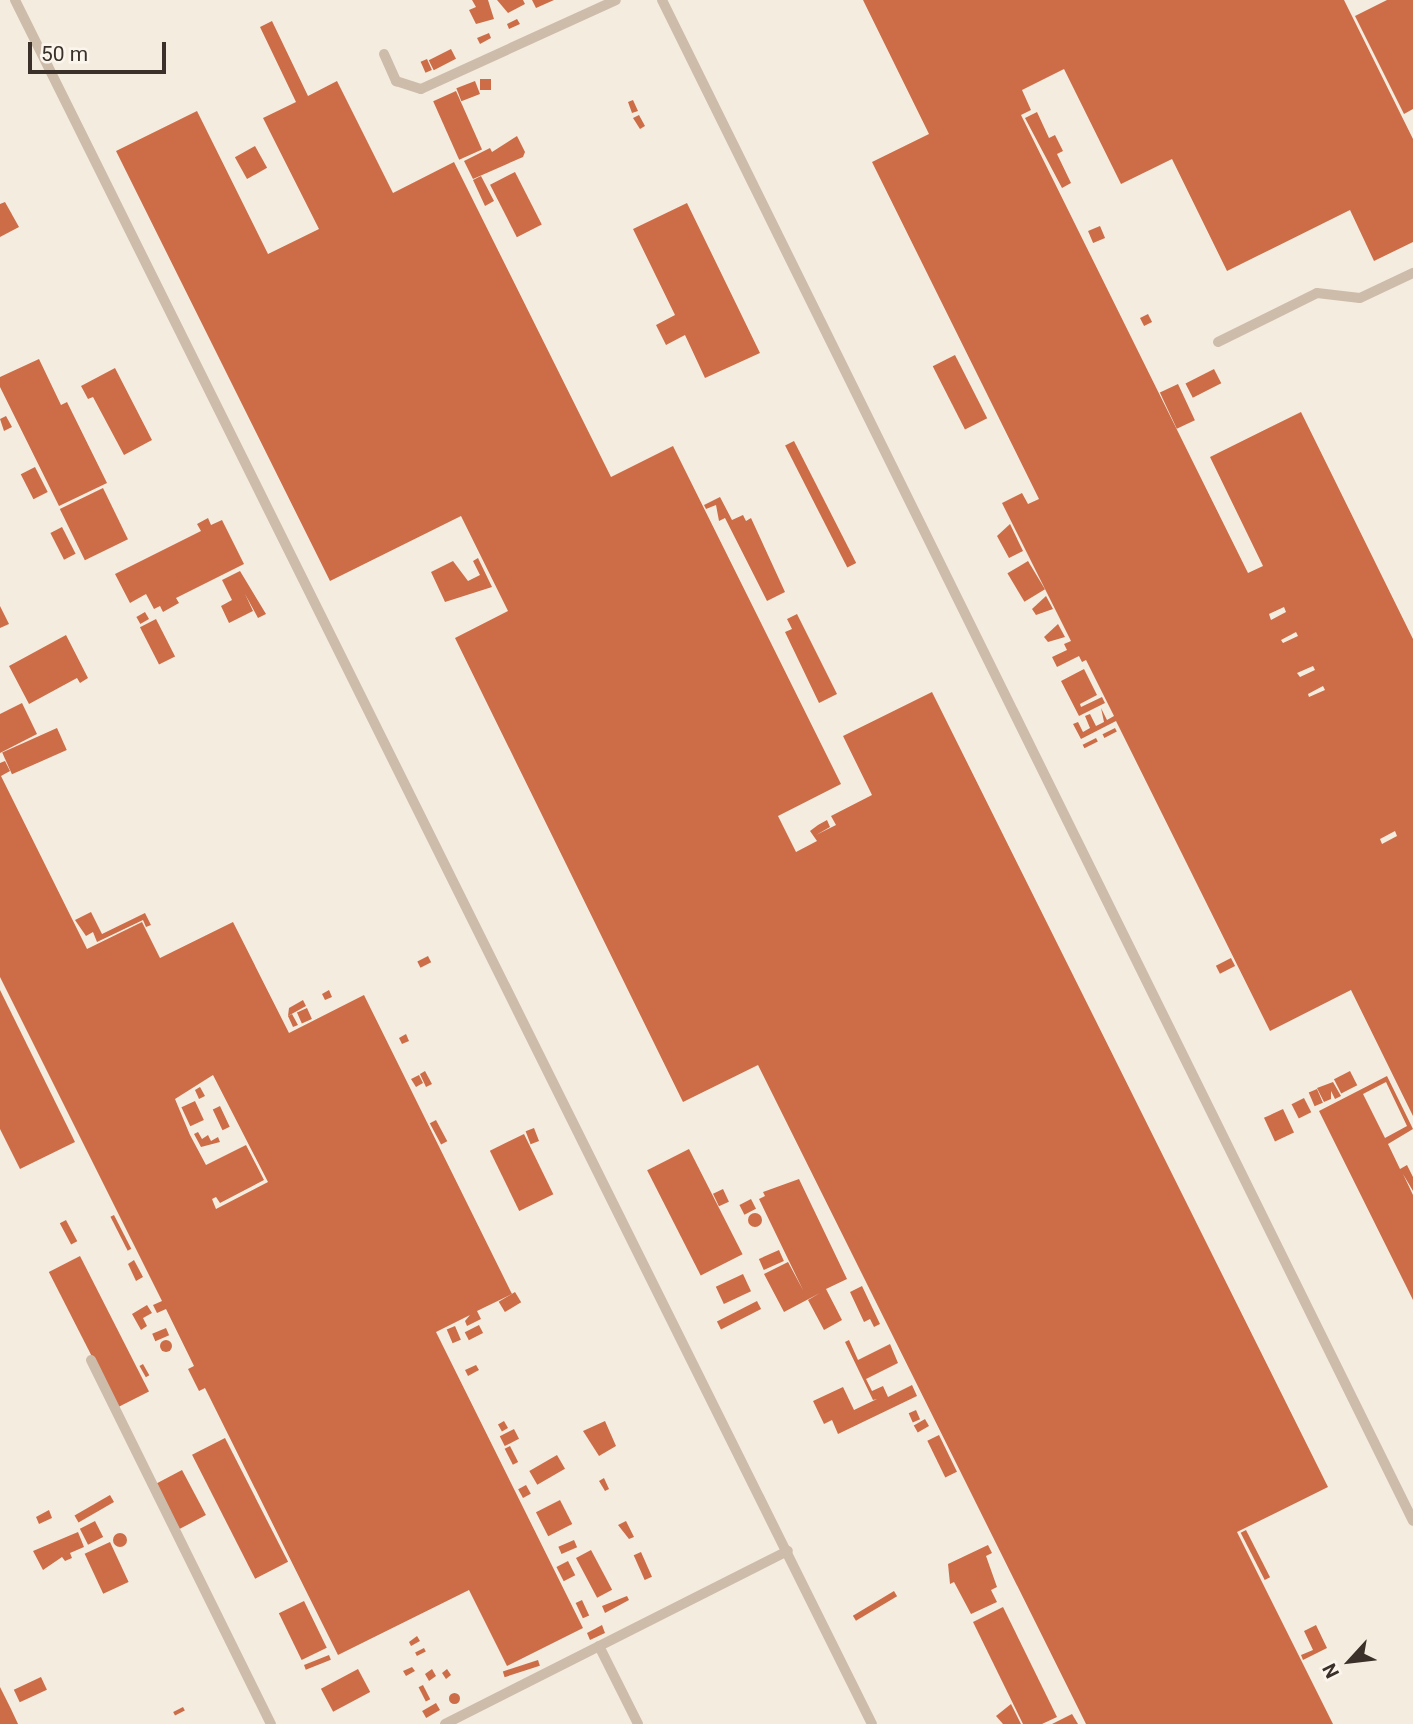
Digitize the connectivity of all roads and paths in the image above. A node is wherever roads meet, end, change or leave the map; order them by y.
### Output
1 (15, 0) edge
2 (616, 0) edge
3 (662, 0) edge
4 (384, 54) dead end
5 (1413, 272) edge
6 (1218, 342) dead end
7 (91, 1360) dead end
8 (1413, 1521) edge
9 (788, 1551) junction
10 (599, 1646) junction
11 (271, 1724) edge
12 (445, 1724) edge
13 (638, 1724) edge
14 (872, 1724) edge

1 - 9 lane
2 - 4 lane
3 - 8 lane
5 - 6 lane
7 - 11 lane
9 - 10 lane
9 - 14 lane
10 - 12 lane
10 - 13 lane

